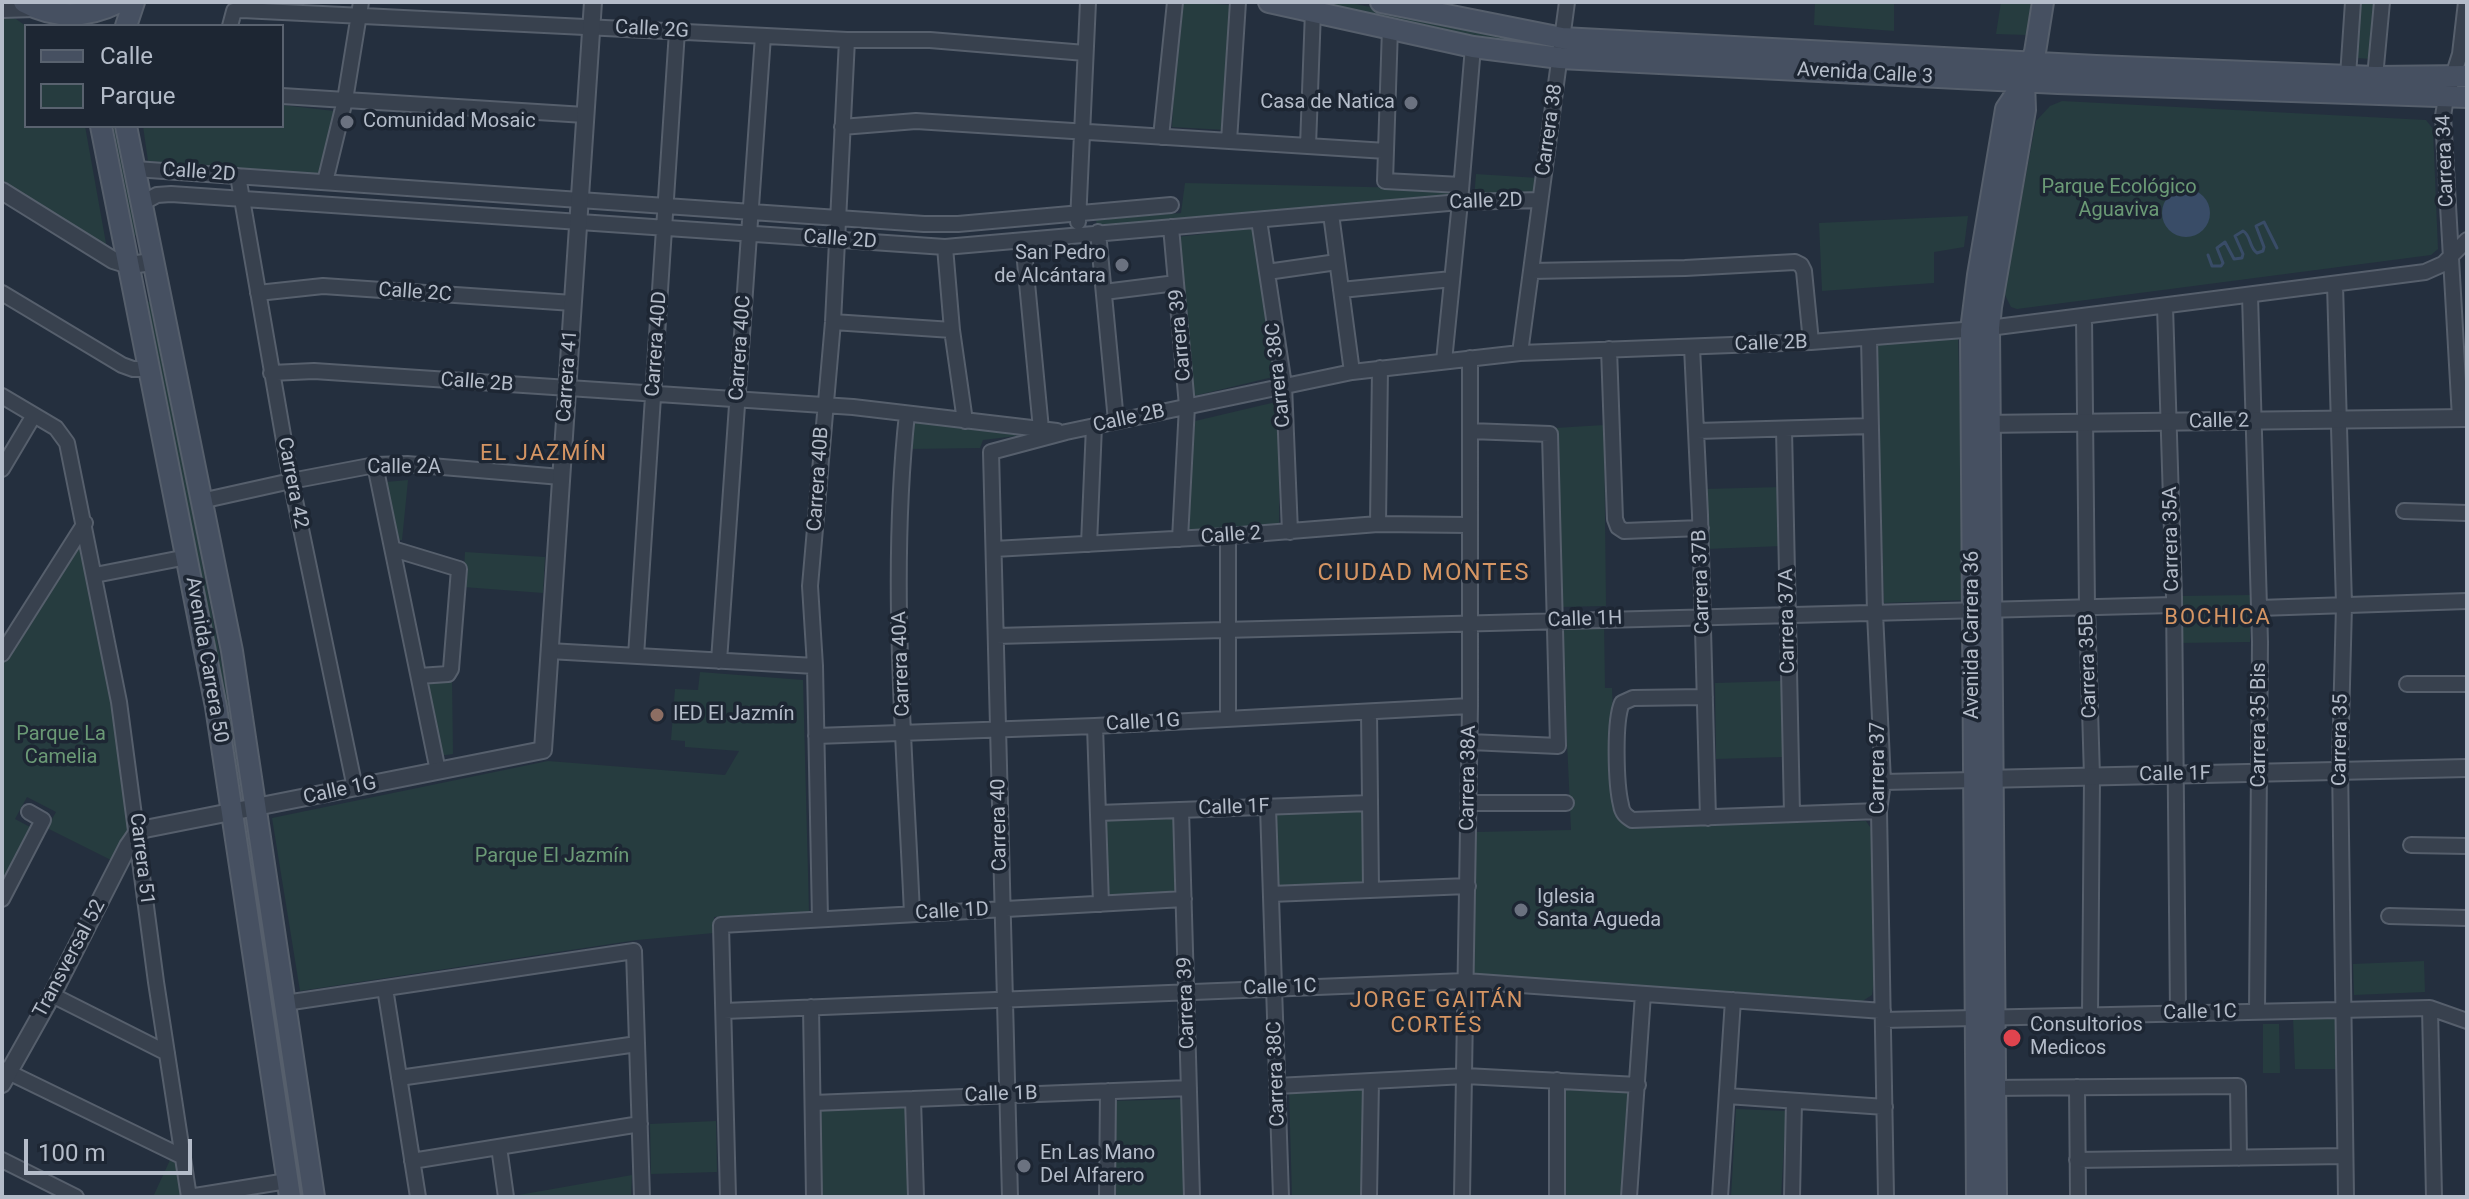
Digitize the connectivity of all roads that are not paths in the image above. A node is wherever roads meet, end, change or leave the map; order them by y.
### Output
1 (119, 2) edge
2 (134, 2) edge
3 (593, 2) edge
4 (1088, 2) edge
5 (1175, 2) edge
6 (1238, 2) edge
7 (1269, 2) edge
8 (1381, 2) edge
9 (1567, 2) edge
10 (2043, 2) edge
11 (2353, 2) edge
12 (2382, 2) edge
13 (2466, 2) edge
14 (361, 8) edge
15 (2, 9) edge
16 (1313, 11) junction
17 (38, 12) edge
18 (127, 24) edge
19 (231, 24) edge
20 (591, 27) junction
21 (1390, 28) junction
22 (677, 31) junction
23 (763, 36) junction
24 (847, 40) junction
25 (1473, 47) junction
26 (1561, 48) junction
27 (1085, 53) junction
28 (2028, 72) junction
29 (2348, 76) junction
30 (2375, 77) junction
31 (2461, 77) edge
32 (2287, 83) junction
33 (284, 96) edge
34 (2467, 97) edge
35 (2446, 98) junction
36 (345, 100) junction
37 (585, 115) junction
38 (842, 127) junction
39 (101, 128) edge
40 (126, 128) edge
41 (1081, 130) junction
42 (1161, 137) junction
43 (1229, 141) junction
44 (1308, 146) junction
45 (1386, 151) junction
46 (135, 169) junction
47 (238, 176) junction
48 (325, 182) junction
49 (1461, 185) junction
50 (2, 191) edge
51 (242, 198) junction
52 (1540, 200) junction
53 (580, 201) junction
54 (1460, 202) junction
55 (142, 203) junction
56 (1171, 205) dead end
57 (666, 207) junction
58 (751, 213) junction
59 (1078, 213) junction
60 (1331, 214) junction
61 (837, 219) junction
62 (1259, 220) junction
63 (578, 222) junction
64 (1171, 227) junction
65 (664, 228) junction
66 (1098, 232) junction
67 (749, 233) junction
68 (1078, 234) junction
69 (836, 239) junction
70 (2467, 240) edge
71 (1023, 241) junction
72 (945, 247) junction
73 (2451, 257) junction
74 (153, 262) junction
75 (1337, 262) junction
76 (129, 265) junction
77 (1531, 271) junction
78 (1267, 272) junction
79 (1452, 279) junction
80 (1176, 283) junction
81 (2335, 284) junction
82 (1341, 290) junction
83 (1104, 292) junction
84 (2, 293) edge
85 (258, 293) junction
86 (2250, 295) junction
87 (573, 303) junction
88 (2165, 306) junction
89 (2084, 316) junction
90 (833, 322) junction
91 (1980, 329) junction
92 (952, 330) junction
93 (1869, 338) junction
94 (1811, 342) junction
95 (1692, 347) junction
96 (1609, 349) junction
97 (1520, 353) junction
98 (1470, 358) junction
99 (1444, 361) junction
100 (1380, 368) junction
101 (150, 369) junction
102 (1352, 372) junction
103 (271, 373) junction
104 (1284, 385) junction
105 (567, 389) junction
106 (653, 395) junction
107 (2, 396) edge
108 (738, 400) junction
109 (825, 406) junction
110 (1187, 406) junction
111 (907, 414) junction
112 (34, 415) junction
113 (2463, 418) edge
114 (965, 421) junction
115 (1116, 421) junction
116 (2255, 421) junction
117 (2338, 421) junction
118 (2170, 422) junction
119 (2085, 423) junction
120 (1981, 424) junction
121 (1094, 426) junction
122 (1871, 426) junction
123 (1041, 429) junction
124 (1784, 429) junction
125 (1470, 431) junction
126 (1697, 431) junction
127 (1066, 432) junction
128 (991, 452) joint
129 (375, 465) junction
130 (2, 469) edge
131 (561, 477) junction
132 (291, 481) junction
133 (201, 501) junction
134 (2404, 511) dead end
135 (2467, 513) edge
136 (85, 523) junction
137 (1378, 524) junction
138 (1469, 525) junction
139 (1701, 528) junction
140 (1290, 532) junction
141 (1228, 536) junction
142 (1180, 539) junction
143 (1089, 544) junction
144 (393, 549) junction
145 (994, 549) junction
146 (187, 557) junction
147 (95, 575) junction
148 (2467, 601) edge
149 (2173, 605) junction
150 (2344, 605) junction
151 (2087, 607) junction
152 (2259, 608) junction
153 (1982, 610) junction
154 (1875, 613) junction
155 (1788, 615) junction
156 (1703, 617) junction
157 (1554, 621) junction
158 (1470, 623) junction
159 (1228, 630) junction
160 (996, 636) junction
161 (549, 651) junction
162 (2, 654) edge
163 (636, 656) junction
164 (719, 661) junction
165 (815, 666) junction
166 (419, 676) junction
167 (2407, 684) dead end
168 (2467, 684) edge
169 (1705, 697) junction
170 (1470, 706) junction
171 (1369, 712) junction
172 (1228, 719) junction
173 (1095, 726) junction
174 (998, 729) junction
175 (904, 733) junction
176 (816, 736) junction
177 (1470, 742) junction
178 (543, 750) joint
179 (2467, 768) edge
180 (438, 771) junction
181 (2340, 771) junction
182 (2260, 773) junction
183 (2176, 775) junction
184 (2092, 777) junction
185 (1984, 780) junction
186 (1883, 782) junction
187 (355, 788) junction
188 (1370, 803) junction
189 (1468, 803) junction
190 (1566, 803) dead end
191 (1268, 807) junction
192 (257, 808) junction
193 (1181, 810) junction
194 (1879, 811) junction
195 (29, 812) dead end
196 (231, 813) junction
197 (1098, 813) junction
198 (1792, 814) junction
199 (1708, 818) junction
200 (137, 833) junction
201 (2411, 845) dead end
202 (2467, 846) edge
203 (1468, 886) junction
204 (1371, 890) junction
205 (1271, 894) junction
206 (2, 899) edge
207 (1184, 899) junction
208 (1101, 904) junction
209 (1003, 909) junction
210 (912, 914) junction
211 (2389, 916) dead end
212 (2467, 918) edge
213 (820, 919) junction
214 (1465, 981) junction
215 (385, 988) junction
216 (1274, 988) junction
217 (1186, 992) junction
218 (1643, 994) junction
219 (52, 995) junction
220 (1005, 999) junction
221 (1733, 1000) junction
222 (285, 1003) junction
223 (811, 1007) junction
224 (2430, 1008) junction
225 (2343, 1010) junction
226 (724, 1011) junction
227 (2257, 1011) junction
228 (2178, 1013) junction
229 (1883, 1015) junction
230 (2090, 1015) junction
231 (1985, 1018) junction
232 (2467, 1021) edge
233 (637, 1044) junction
234 (167, 1053) junction
235 (4, 1075) edge
236 (1465, 1076) junction
237 (399, 1078) junction
238 (1557, 1080) junction
239 (1371, 1081) junction
240 (1638, 1085) junction
241 (1277, 1086) junction
242 (2077, 1087) junction
243 (1189, 1088) junction
244 (1986, 1088) junction
245 (1108, 1091) junction
246 (1007, 1095) junction
247 (1727, 1096) junction
248 (913, 1099) junction
249 (1794, 1101) junction
250 (813, 1103) junction
251 (1885, 1107) junction
252 (640, 1124) junction
253 (499, 1147) junction
254 (2345, 1156) junction
255 (183, 1157) junction
256 (2239, 1158) junction
257 (2, 1160) edge
258 (2077, 1160) junction
259 (412, 1161) junction
260 (288, 1189) edge
261 (76, 1197) edge
262 (189, 1197) edge
263 (314, 1197) edge
264 (418, 1197) edge
265 (506, 1197) edge
266 (642, 1197) edge
267 (728, 1197) edge
268 (814, 1197) edge
269 (916, 1197) edge
270 (1010, 1197) edge
271 (1107, 1197) edge
272 (1192, 1197) edge
273 (1281, 1197) edge
274 (1369, 1197) edge
275 (1462, 1197) edge
276 (1557, 1197) edge
277 (1629, 1197) edge
278 (1720, 1197) edge
279 (1792, 1197) edge
280 (1886, 1197) edge
281 (1977, 1197) edge
282 (1996, 1197) edge
283 (2078, 1197) edge
284 (2346, 1197) edge
285 (2434, 1197) edge

1 - 17 main road
2 - 18 main road
3 - 20 street, Carrera 41
4 - 27 street
5 - 42 street
6 - 43 street
7 - 16 main road, Avenida Calle 3
8 - 26 main road, Avenida Calle 3
9 - 26 street, Carrera 38
10 - 28 main road, Avenida Carrera 36
11 - 29 street
12 - 30 street
13 - 31 street, Carrera 34
14 - 19 street, Calle 2G
14 - 20 street, Calle 2G
14 - 36 street
15 - 17 street
16 - 21 main road, Avenida Calle 3
16 - 44 street
20 - 22 street, Calle 2G
20 - 37 street, Carrera 41
21 - 25 main road, Avenida Calle 3
21 - 45 street
22 - 23 street, Calle 2G
22 - 57 street, Carrera 40D
23 - 24 street, Calle 2G
23 - 58 street, Carrera 40C
24 - 27 street, Calle 2G
24 - 38 street, Carrera 40B
25 - 26 main road, Avenida Calle 3
25 - 49 street
26 - 28 main road, Avenida Calle 3
26 - 52 street, Carrera 38
27 - 41 street
28 - 32 main road, Avenida Calle 3
28 - 91 main road, Avenida Carrera 36
29 - 30 main road, Avenida Calle 3
29 - 32 main road, Avenida Calle 3
30 - 31 main road, Avenida Calle 3
31 - 35 street, Carrera 34
32 - 35 main road, Avenida Calle 3
33 - 36 street
34 - 35 main road, Avenida Calle 3
35 - 73 street, Carrera 34
36 - 37 street
36 - 48 street
37 - 53 street, Carrera 41
38 - 41 street
38 - 61 street, Carrera 40B
39 - 76 main road, Avenida Carrera 50
40 - 46 main road, Avenida Carrera 50
41 - 42 street
41 - 59 street
42 - 43 street
43 - 44 street
44 - 45 street
45 - 49 street, Calle 2D
46 - 47 street, Calle 2D
46 - 55 main road, Avenida Carrera 50
47 - 48 street, Calle 2D
47 - 51 street, Carrera 42
48 - 53 street, Calle 2D
49 - 54 street
50 - 76 street
51 - 55 street, Calle 2D
51 - 63 street, Calle 2D
51 - 85 street, Carrera 42
52 - 54 street, Calle 2D
52 - 77 street, Carrera 38
53 - 57 street, Calle 2D
53 - 63 street, Carrera 41
54 - 60 street, Calle 2D
54 - 79 street
55 - 74 main road, Avenida Carrera 50
56 - 59 street, Calle 2D
57 - 58 street, Calle 2D
57 - 65 street, Carrera 40D
58 - 61 street, Calle 2D
58 - 67 street, Carrera 40C
59 - 61 street, Calle 2D
59 - 68 street
60 - 62 street, Calle 2D
60 - 75 street
61 - 69 street, Carrera 40B
62 - 64 street, Calle 2D
62 - 78 street, Carrera 38C
63 - 65 street, Calle 2D
63 - 87 street, Carrera 41
64 - 66 street, Calle 2D
64 - 80 street, Carrera 39
65 - 67 street, Calle 2D
65 - 106 street, Carrera 40D
66 - 68 street, Calle 2D
66 - 83 street
67 - 69 street, Calle 2D
67 - 108 street, Carrera 40C
68 - 71 street, Calle 2D
69 - 72 street, Calle 2D
69 - 90 street, Carrera 40B
70 - 73 street, Calle 2B
71 - 72 street, Calle 2D
71 - 123 street
72 - 92 street
73 - 81 street, Calle 2B
73 - 113 street, Carrera 34
74 - 76 street
74 - 133 main road, Avenida Carrera 50
75 - 78 street
75 - 82 street
76 - 101 main road, Avenida Carrera 50
77 - 94 street
77 - 97 street, Carrera 38
78 - 104 street, Carrera 38C
79 - 82 street
79 - 99 street
80 - 83 street
80 - 110 street, Carrera 39
81 - 86 street, Calle 2B
81 - 117 street, Carrera 35
82 - 102 street
83 - 115 street
84 - 101 street
85 - 87 street, Calle 2C
85 - 103 street, Carrera 42
86 - 88 street, Calle 2B
86 - 116 street, Carrera 35 Bis
87 - 105 street, Carrera 41
88 - 89 street, Calle 2B
88 - 118 street, Carrera 35A
89 - 91 street, Calle 2B
89 - 119 street, Carrera 35B
90 - 92 street
90 - 109 street, Carrera 40B
91 - 93 street, Calle 2B
91 - 120 main road, Avenida Carrera 36
92 - 114 street
93 - 94 street, Calle 2B
93 - 122 street, Carrera 37
94 - 95 street, Calle 2B
95 - 96 street, Calle 2B
95 - 126 street, Carrera 37B
96 - 97 street, Calle 2B
96 - 139 street
97 - 98 street, Calle 2B
98 - 99 street, Calle 2B
98 - 125 street, Carrera 38A
99 - 100 street, Calle 2B
100 - 102 street, Calle 2B
100 - 137 street
101 - 146 main road, Avenida Carrera 50
102 - 104 street, Calle 2B
103 - 105 street, Calle 2B
103 - 132 street, Carrera 42
104 - 110 street, Calle 2B
104 - 140 street, Carrera 38C
105 - 106 street, Calle 2B
105 - 131 street, Carrera 41
106 - 108 street, Calle 2B
106 - 163 street, Carrera 40D
107 - 112 street, Carrera 51
108 - 109 street, Calle 2B
108 - 164 street, Carrera 40C
109 - 111 street, Calle 2B
109 - 165 street, Carrera 40B
110 - 115 street, Calle 2B
110 - 142 street, Carrera 39
111 - 114 street, Calle 2B
111 - 175 street, Carrera 40A
112 - 130 street
112 - 136 street, Carrera 51
113 - 117 street, Calle 2
114 - 123 street, Calle 2B
115 - 121 street, Calle 2B
116 - 117 street, Calle 2
116 - 118 street, Calle 2
116 - 152 street, Carrera 35 Bis
117 - 150 street, Carrera 35
118 - 119 street, Calle 2
118 - 149 street, Carrera 35A
119 - 120 street, Calle 2
119 - 151 street, Carrera 35B
120 - 153 main road, Avenida Carrera 36
121 - 127 street, Calle 2B
121 - 143 street
122 - 124 street
122 - 154 street, Carrera 37
123 - 127 street, Calle 2B
124 - 126 street
124 - 155 street, Carrera 37A
125 - 138 street, Carrera 38A
125 - 157 street
126 - 139 street, Carrera 37B
127 - 128 street, Calle 2B
128 - 145 street, Carrera 40
129 - 131 street, Calle 2A
129 - 132 street, Calle 2A
129 - 144 street
131 - 161 street, Carrera 41
132 - 133 street, Calle 2A
132 - 187 street, Carrera 42
133 - 192 main road, Avenida Carrera 50
134 - 135 street
136 - 147 street, Carrera 51
136 - 162 street
137 - 138 street, Calle 2
137 - 140 street, Calle 2
138 - 158 street, Carrera 38A
139 - 156 street, Carrera 37B
140 - 141 street, Calle 2
141 - 142 street, Calle 2
141 - 159 street
142 - 143 street, Calle 2
143 - 145 street, Calle 2
144 - 166 street
144 - 166 street
145 - 160 street, Carrera 40
146 - 147 street
146 - 196 main road, Avenida Carrera 50
147 - 200 street, Carrera 51
148 - 150 street
149 - 151 street, Calle 1H
149 - 183 street, Carrera 35A
150 - 152 street
150 - 181 street, Carrera 35
151 - 153 street, Calle 1H
151 - 184 street, Carrera 35B
152 - 182 street, Carrera 35 Bis
153 - 154 street, Calle 1H
153 - 185 main road, Avenida Carrera 36
154 - 155 street, Calle 1H
154 - 186 street, Carrera 37
155 - 156 street, Calle 1H
155 - 198 street, Carrera 37A
156 - 157 street, Calle 1H
156 - 169 street, Carrera 37B
157 - 158 street, Calle 1H
157 - 177 street
158 - 159 street, Calle 1H
158 - 170 street, Carrera 38A
159 - 160 street, Calle 1H
159 - 172 street
160 - 174 street, Carrera 40
161 - 163 street
161 - 178 street, Carrera 41
163 - 164 street
164 - 165 street
165 - 176 street, Carrera 40B
166 - 180 street
167 - 168 street
169 - 199 street, Carrera 37B
169 - 199 street
170 - 171 street, Calle 1G
170 - 177 street, Carrera 38A
171 - 172 street, Calle 1G
171 - 188 street
172 - 173 street, Calle 1G
173 - 174 street, Calle 1G
173 - 197 street
174 - 175 street, Calle 1G
174 - 209 street, Carrera 40
175 - 176 street, Calle 1G
175 - 210 street, Carrera 40A
176 - 213 street, Carrera 40B
177 - 189 street, Carrera 38A
178 - 180 street, Calle 1G
179 - 181 street, Calle 1F
180 - 187 street, Calle 1G
181 - 182 street, Calle 1F
181 - 225 street, Carrera 35
182 - 183 street, Calle 1F
182 - 227 street, Carrera 35 Bis
183 - 184 street, Calle 1F
183 - 228 street, Carrera 35A
184 - 185 street, Calle 1F
184 - 230 street, Carrera 35B
185 - 186 street, Calle 1F
185 - 231 main road, Avenida Carrera 36
186 - 194 street, Carrera 37
187 - 192 street, Calle 1G
188 - 191 street, Calle 1F
188 - 204 street
189 - 190 street
189 - 203 street, Carrera 38A
191 - 193 street, Calle 1F
191 - 205 street, Carrera 38C
192 - 196 street, Calle 1G
192 - 222 main road, Avenida Carrera 50
193 - 197 street, Calle 1F
193 - 207 street, Carrera 39
194 - 198 street
194 - 229 street, Carrera 37
195 - 206 street
196 - 200 street, Calle 1G
196 - 260 main road, Avenida Carrera 50
197 - 208 street
198 - 199 street
200 - 219 street, Transversal 52
200 - 234 street, Carrera 51
201 - 202 street
203 - 204 street
203 - 214 street, Carrera 38A
204 - 205 street
205 - 216 street, Carrera 38C
207 - 208 street, Calle 1D
207 - 217 street, Carrera 39
208 - 209 street, Calle 1D
209 - 210 street, Calle 1D
209 - 220 street, Carrera 40
210 - 213 street, Calle 1D
211 - 212 street
213 - 226 street, Calle 1D
214 - 216 street, Calle 1C
214 - 218 street, Calle 1C
214 - 236 street, Carrera 38A
215 - 222 street
215 - 233 street
215 - 237 street
216 - 217 street, Calle 1C
216 - 241 street, Carrera 38C
217 - 220 street, Calle 1C
217 - 243 street, Carrera 39
218 - 221 street, Calle 1C
218 - 240 street
219 - 234 street
219 - 235 street, Transversal 52
220 - 223 street, Calle 1C
220 - 246 street, Carrera 40
221 - 229 street, Calle 1C
221 - 247 street
222 - 263 main road, Avenida Carrera 50
223 - 226 street, Calle 1C
223 - 250 street
224 - 225 street, Calle 1C
224 - 232 street, Calle 1C
224 - 285 street
225 - 227 street, Calle 1C
225 - 254 street, Carrera 35
226 - 267 street
227 - 228 street, Calle 1C
228 - 230 street, Calle 1C
229 - 231 street, Calle 1C
229 - 251 street, Carrera 37
230 - 231 street, Calle 1C
231 - 244 main road, Avenida Carrera 36
233 - 237 street
233 - 252 street
234 - 255 street, Carrera 51
235 - 255 street
236 - 238 street
236 - 239 street
236 - 275 street, Carrera 38A
237 - 259 street
238 - 240 street
238 - 276 street
239 - 241 street
239 - 274 street
240 - 277 street
241 - 273 street, Carrera 38C
242 - 244 street
242 - 256 street
242 - 258 street
243 - 245 street, Calle 1B
243 - 272 street, Carrera 39
244 - 281 main road, Avenida Carrera 36
244 - 282 main road, Avenida Carrera 36
245 - 246 street, Calle 1B
245 - 271 street
246 - 248 street, Calle 1B
246 - 270 street, Carrera 40
247 - 249 street
247 - 278 street
248 - 250 street, Calle 1B
248 - 269 street
249 - 251 street
249 - 279 street
250 - 268 street
251 - 280 street, Carrera 37
252 - 253 street
252 - 266 street
253 - 259 street
253 - 265 street
254 - 256 street
254 - 284 street, Carrera 35
255 - 262 street, Carrera 51
256 - 258 street
257 - 261 street
258 - 283 street
259 - 264 street
260 - 262 street

